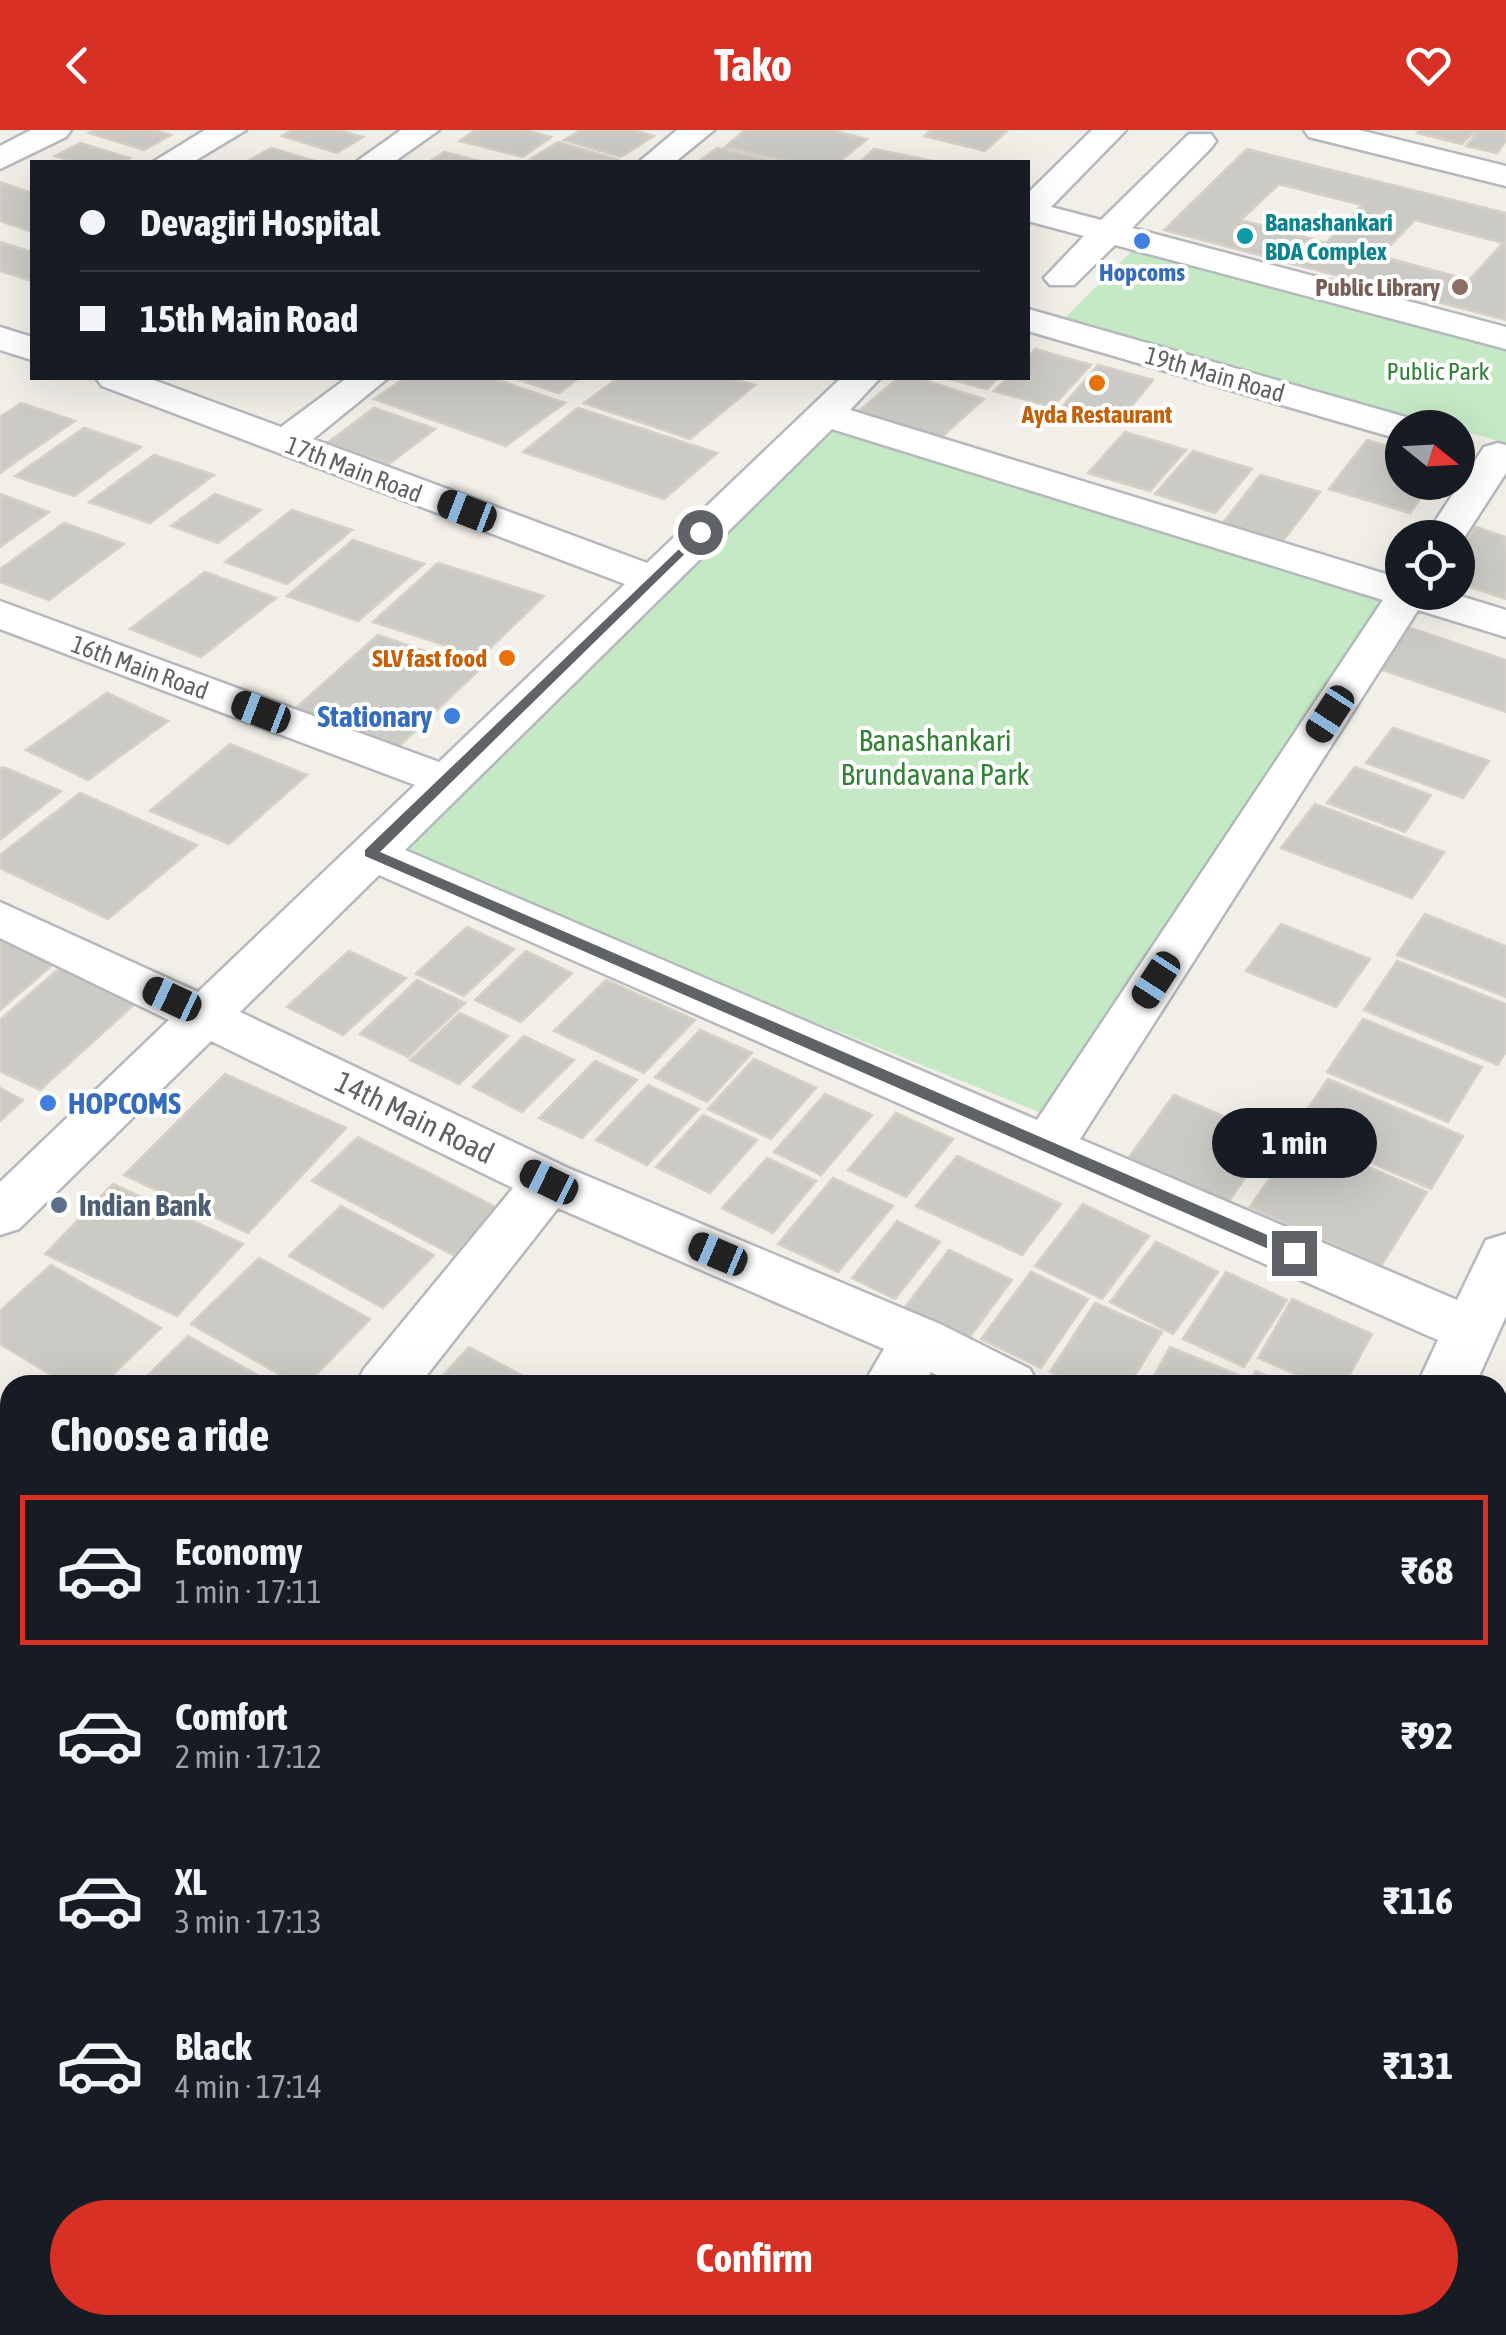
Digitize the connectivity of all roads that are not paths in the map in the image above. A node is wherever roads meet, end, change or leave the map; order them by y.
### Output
1 (55, 130) edge
2 (230, 130) edge
3 (422, 130) edge
4 (698, 130) edge
5 (1110, 130) edge
6 (1320, 130) edge
7 (1200, 141) dead end
8 (173, 160) edge
9 (375, 160) edge
10 (658, 160) edge
11 (5, 174) edge
12 (1506, 176) edge
13 (1030, 209) edge
14 (1030, 212) edge
15 (1107, 232) junction
16 (1062, 278) dead end
17 (1030, 321) edge
18 (0, 338) edge
19 (1506, 338) edge
20 (30, 347) edge
21 (120, 380) edge
22 (367, 380) edge
23 (860, 380) edge
24 (826, 415) junction
25 (1385, 423) edge
26 (284, 442) junction
27 (1475, 449) edge
28 (1502, 457) edge
29 (1457, 520) edge
30 (650, 580) junction
31 (1385, 587) edge
32 (1398, 610) edge
33 (1460, 610) edge
34 (0, 614) edge
35 (1506, 624) edge
36 (449, 782) junction
37 (370, 853) junction
38 (0, 918) edge
39 (206, 1016) junction
40 (1048, 1146) junction
41 (549, 1182) junction
42 (0, 1216) edge
43 (1506, 1255) edge
44 (1471, 1330) junction
45 (906, 1363) edge
46 (393, 1375) edge
47 (962, 1375) edge
48 (1451, 1375) edge

1 - 11 street
2 - 8 street
3 - 9 street
4 - 10 street
5 - 13 street
6 - 12 street
7 - 15 street
14 - 15 street
15 - 16 street
15 - 19 street
17 - 25 street, 19th Main Road
18 - 20 street
21 - 26 street, 17th Main Road
22 - 26 street
23 - 24 street
24 - 30 street
24 - 31 street
26 - 30 street, 17th Main Road
27 - 28 street
28 - 29 street
30 - 36 street
32 - 40 street
33 - 35 street
34 - 36 street, 16th Main Road
36 - 37 street
37 - 39 street
37 - 40 street
38 - 39 street, 14th Main Road
39 - 41 street, 14th Main Road
39 - 42 street
40 - 44 street
41 - 45 street, 14th Main Road
41 - 46 street
43 - 44 street
44 - 48 street
45 - 47 street, 14th Main Road

